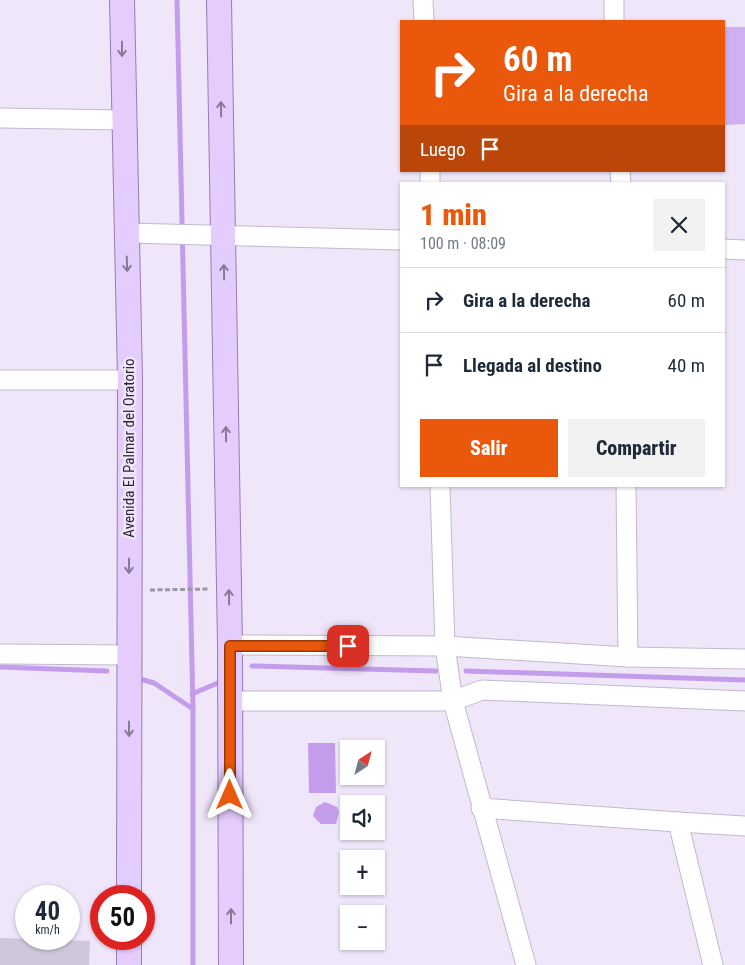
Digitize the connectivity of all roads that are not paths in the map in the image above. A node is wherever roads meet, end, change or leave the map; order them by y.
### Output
1 (122, 0) edge
2 (219, 0) edge
3 (423, 0) edge
4 (614, 0) edge
5 (424, 20) edge
6 (614, 20) edge
7 (0, 118) edge
8 (123, 120) junction
9 (126, 233) junction
10 (223, 234) junction
11 (400, 240) edge
12 (725, 249) edge
13 (745, 250) edge
14 (0, 380) edge
15 (130, 380) junction
16 (440, 487) edge
17 (626, 487) edge
18 (230, 646) junction
19 (445, 646) junction
20 (0, 654) edge
21 (130, 655) junction
22 (628, 657) junction
23 (745, 659) edge
24 (230, 701) junction
25 (453, 701) junction
26 (745, 701) edge
27 (481, 808) junction
28 (678, 822) junction
29 (745, 826) edge
30 (129, 885) edge
31 (129, 950) edge
32 (129, 965) edge
33 (231, 965) edge
34 (526, 965) edge
35 (713, 965) edge

1 -> 8 main road, Avenida El Palmar del Oratorio
10 -> 2 main road
3 - 5 street
4 - 6 street
7 - 8 street
8 - 9 main road, Avenida El Palmar del Oratorio
9 - 10 street
9 -> 15 main road, Avenida El Palmar del Oratorio
10 - 11 street
18 -> 10 main road
12 - 13 street
14 - 15 street
15 -> 21 main road, Avenida El Palmar del Oratorio
16 - 19 street
17 - 22 street
18 - 19 street
18 - 24 main road
19 - 22 street
19 - 25 street
20 - 21 street
21 -> 30 main road, Avenida El Palmar del Oratorio
22 - 23 street
24 - 25 street
33 -> 24 main road
25 - 26 street
25 - 27 street
27 - 28 street
27 - 34 street
28 - 29 street
28 - 35 street
31 - 32 main road

